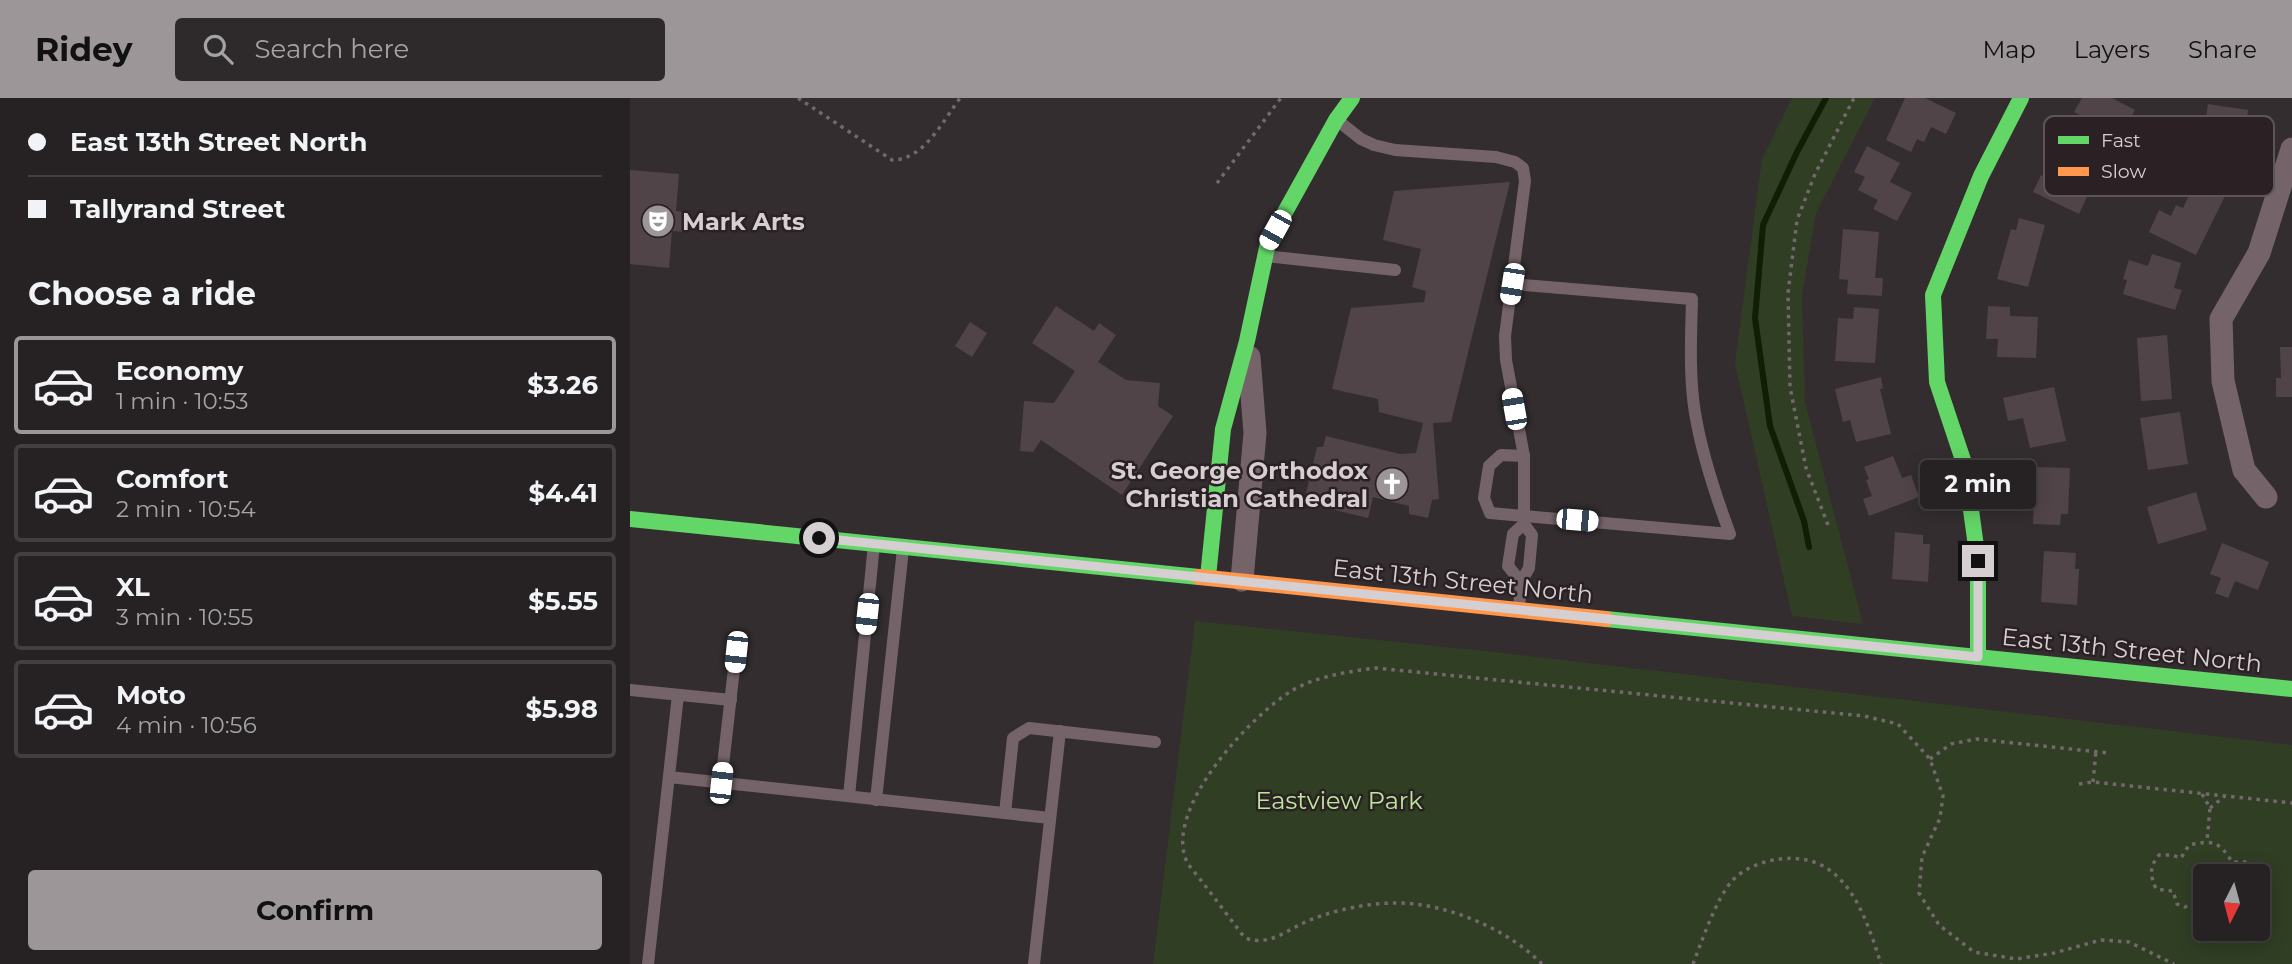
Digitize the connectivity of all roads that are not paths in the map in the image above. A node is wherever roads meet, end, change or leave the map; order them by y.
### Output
1 (1352, 98) edge
2 (2021, 98) edge
3 (1336, 120) junction
4 (2292, 149) edge
5 (1265, 256) junction
6 (1395, 270) dead end
7 (1512, 284) junction
8 (1247, 341) junction
9 (1524, 456) junction
10 (2266, 497) dead end
11 (630, 519) edge
12 (1525, 519) junction
13 (874, 543) junction
14 (903, 547) junction
15 (1208, 577) junction
16 (1242, 580) junction
17 (1521, 582) junction
18 (1519, 610) junction
19 (736, 652) dead end
20 (1978, 657) junction
21 (630, 690) edge
22 (2292, 690) edge
23 (678, 695) junction
24 (731, 700) junction
25 (1060, 731) junction
26 (1155, 742) dead end
27 (669, 777) junction
28 (721, 783) junction
29 (849, 796) junction
30 (876, 800) junction
31 (1005, 814) junction
32 (1050, 818) junction
33 (648, 964) edge
34 (1034, 964) edge

1 - 3 main road
2 - 20 main road
3 - 5 main road
3 - 7 lane
4 - 10 street
5 - 6 lane
5 - 8 main road
7 - 9 lane
7 - 12 lane
8 - 15 main road
8 - 16 street
9 - 12 lane
9 - 12 lane
11 - 13 main road, East 13th Street North
12 - 17 lane
12 - 17 lane
13 - 14 main road, East 13th Street North
13 - 29 lane
14 - 15 main road, East 13th Street North
14 - 30 lane
15 - 16 main road, East 13th Street North
16 - 18 main road, East 13th Street North
17 - 18 lane
18 - 20 main road, East 13th Street North
19 - 24 lane
20 - 22 main road, East 13th Street North
21 - 23 lane
23 - 24 lane
23 - 27 lane
24 - 28 lane
25 - 26 lane
25 - 31 lane
25 - 32 lane
27 - 28 lane
27 - 33 lane
28 - 29 lane
29 - 30 lane
30 - 31 lane
31 - 32 lane
32 - 34 lane

